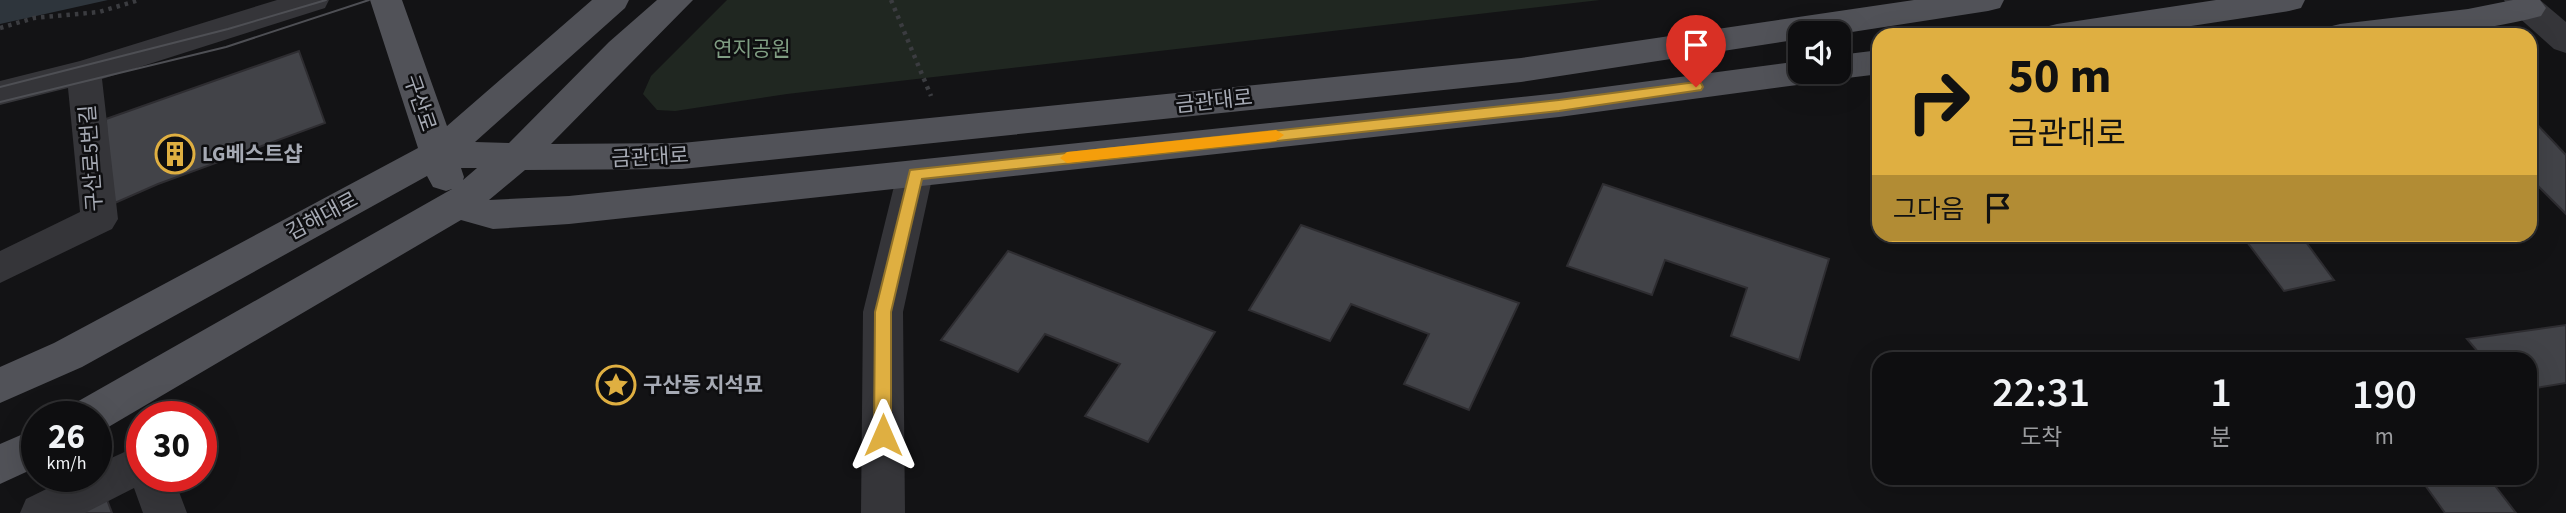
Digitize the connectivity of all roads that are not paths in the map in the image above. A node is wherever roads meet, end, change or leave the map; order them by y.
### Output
1 (313, 0) edge
2 (386, 0) edge
3 (613, 0) edge
4 (677, 0) edge
5 (1988, 0) edge
6 (2289, 0) edge
7 (2525, 4) edge
8 (2103, 28) edge
9 (2400, 28) edge
10 (2566, 41) edge
11 (1872, 63) edge
12 (1851, 66) edge
13 (84, 72) junction
14 (1788, 74) edge
15 (0, 93) edge
16 (438, 154) junction
17 (517, 156) junction
18 (915, 174) junction
19 (457, 205) junction
20 (0, 268) edge
21 (0, 386) edge
22 (112, 403) edge
23 (21, 454) edge
24 (0, 465) edge
25 (126, 471) edge
26 (157, 492) edge
27 (879, 512) edge
28 (42, 513) edge
29 (165, 513) edge

1 - 13 street, 구산로5번길
2 - 16 main road, 구산로
3 - 16 main road, 김해대로
4 - 17 main road
5 - 17 main road, 금관대로
6 - 8 main road
7 - 9 main road
7 - 10 street
11 - 12 main road
13 - 15 street, 구산로5번길
13 - 20 street, 구산로5번길
14 - 18 main road, 금관대로
16 - 17 main road, 금관대로
16 - 19 main road, 구산로
16 - 21 main road, 김해대로
17 - 19 main road
18 - 19 main road, 금관대로
18 - 27 street
19 - 22 main road
23 - 24 main road
25 - 28 street
26 - 29 street

